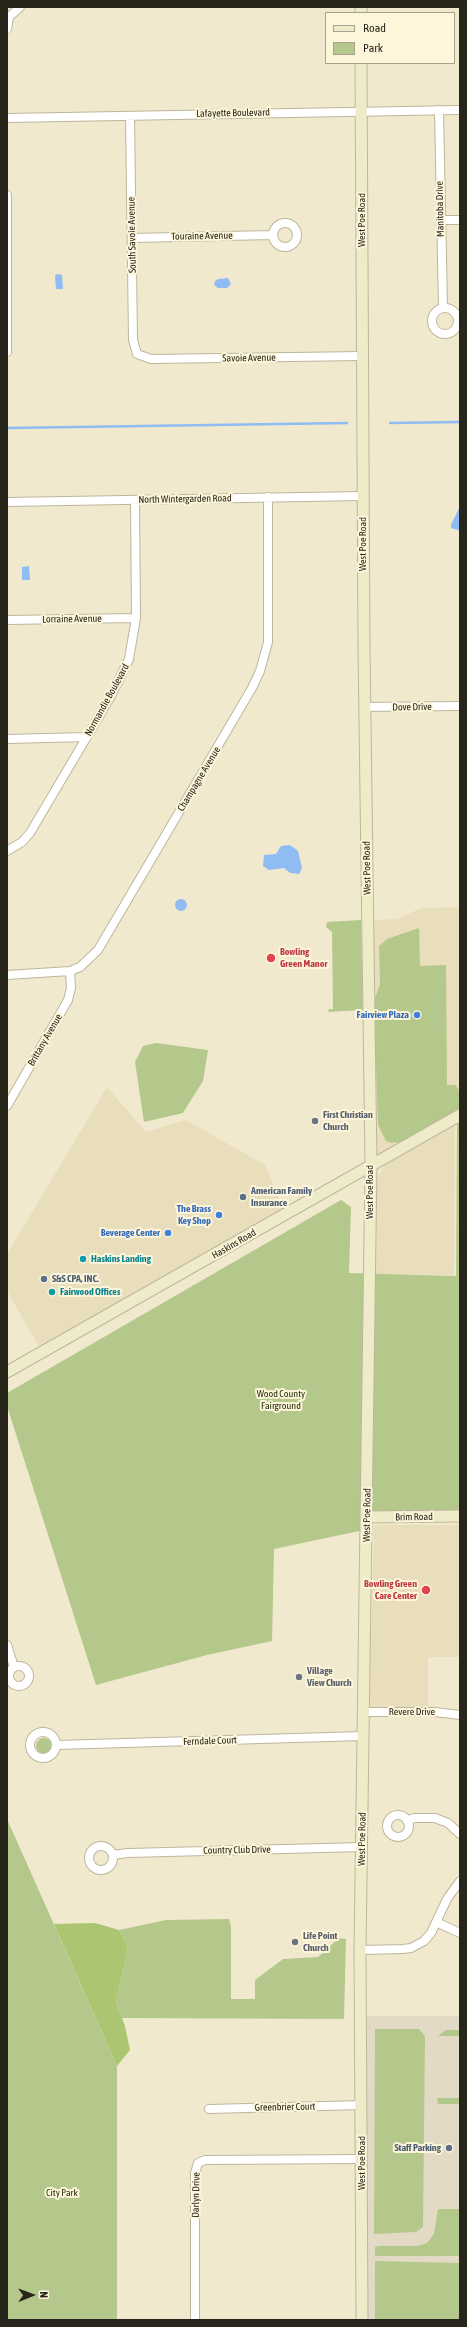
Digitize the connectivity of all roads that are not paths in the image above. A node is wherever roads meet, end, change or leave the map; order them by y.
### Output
1 (20, 7) edge
2 (8, 16) edge
3 (7, 29) edge
4 (361, 64) edge
5 (362, 110) junction
6 (439, 110) junction
7 (460, 110) edge
8 (130, 116) junction
9 (7, 118) edge
10 (7, 195) edge
11 (440, 220) junction
12 (460, 220) edge
13 (272, 235) dead end
14 (132, 238) junction
15 (7, 239) edge
16 (443, 308) dead end
17 (7, 352) edge
18 (136, 354) joint
19 (362, 356) junction
20 (363, 496) junction
21 (268, 497) junction
22 (135, 500) junction
23 (7, 502) edge
24 (136, 618) junction
25 (7, 620) edge
26 (460, 706) edge
27 (364, 707) junction
28 (87, 737) junction
29 (7, 739) edge
30 (7, 851) edge
31 (70, 972) junction
32 (7, 975) edge
33 (7, 1106) edge
34 (460, 1115) edge
35 (371, 1165) junction
36 (7, 1372) edge
37 (460, 1516) edge
38 (367, 1517) junction
39 (7, 1645) edge
40 (14, 1667) dead end
41 (364, 1712) junction
42 (460, 1715) edge
43 (363, 1736) junction
44 (56, 1745) dead end
45 (407, 1821) dead end
46 (460, 1834) edge
47 (362, 1848) junction
48 (113, 1855) dead end
49 (460, 1881) edge
50 (436, 1922) junction
51 (460, 1933) edge
52 (360, 1950) junction
53 (362, 2105) junction
54 (209, 2109) dead end
55 (362, 2159) junction
56 (196, 2320) edge
57 (362, 2320) edge

1 - 2 street
2 - 3 street
4 - 5 main road, West Poe Road
5 - 6 street, Lafayette Boulevard
5 - 8 street, Lafayette Boulevard
5 - 19 main road, West Poe Road
6 - 7 street, Lafayette Boulevard
6 - 11 street, Manitoba Drive
8 - 9 street, Lafayette Boulevard
8 - 14 street, South Savoie Avenue
10 - 15 street
11 - 12 street
11 - 16 street, Manitoba Drive
13 - 14 street, Touraine Avenue
14 - 18 street, South Savoie Avenue
15 - 17 street
18 - 19 street, Savoie Avenue
19 - 20 main road, West Poe Road
20 - 21 street, North Wintergarden Road
20 - 27 main road, West Poe Road
21 - 22 street, North Wintergarden Road
21 - 31 street, Champagne Avenue
22 - 23 street, North Wintergarden Road
22 - 24 street, Normandie Boulevard
24 - 25 street, Lorraine Avenue
24 - 28 street, Normandie Boulevard
26 - 27 street, Dove Drive
27 - 35 main road, West Poe Road
28 - 29 street
28 - 30 street, Normandie Boulevard
31 - 32 street, Champagne Avenue
31 - 33 street, Brittany Avenue
34 - 35 main road, Haskins Road
35 - 36 main road, Haskins Road
35 - 38 main road, West Poe Road
37 - 38 main road, Brim Road
38 - 41 main road, West Poe Road
39 - 40 street
41 - 42 street, Revere Drive
41 - 43 main road, West Poe Road
43 - 44 street, Ferndale Court
43 - 47 main road, West Poe Road
45 - 46 street
47 - 48 street, Country Club Drive
47 - 52 main road, West Poe Road
49 - 50 street
50 - 51 street
50 - 52 street
52 - 53 main road, West Poe Road
53 - 54 street, Greenbrier Court
53 - 55 main road, West Poe Road
55 - 56 street, Darlyn Drive
55 - 57 main road, West Poe Road

